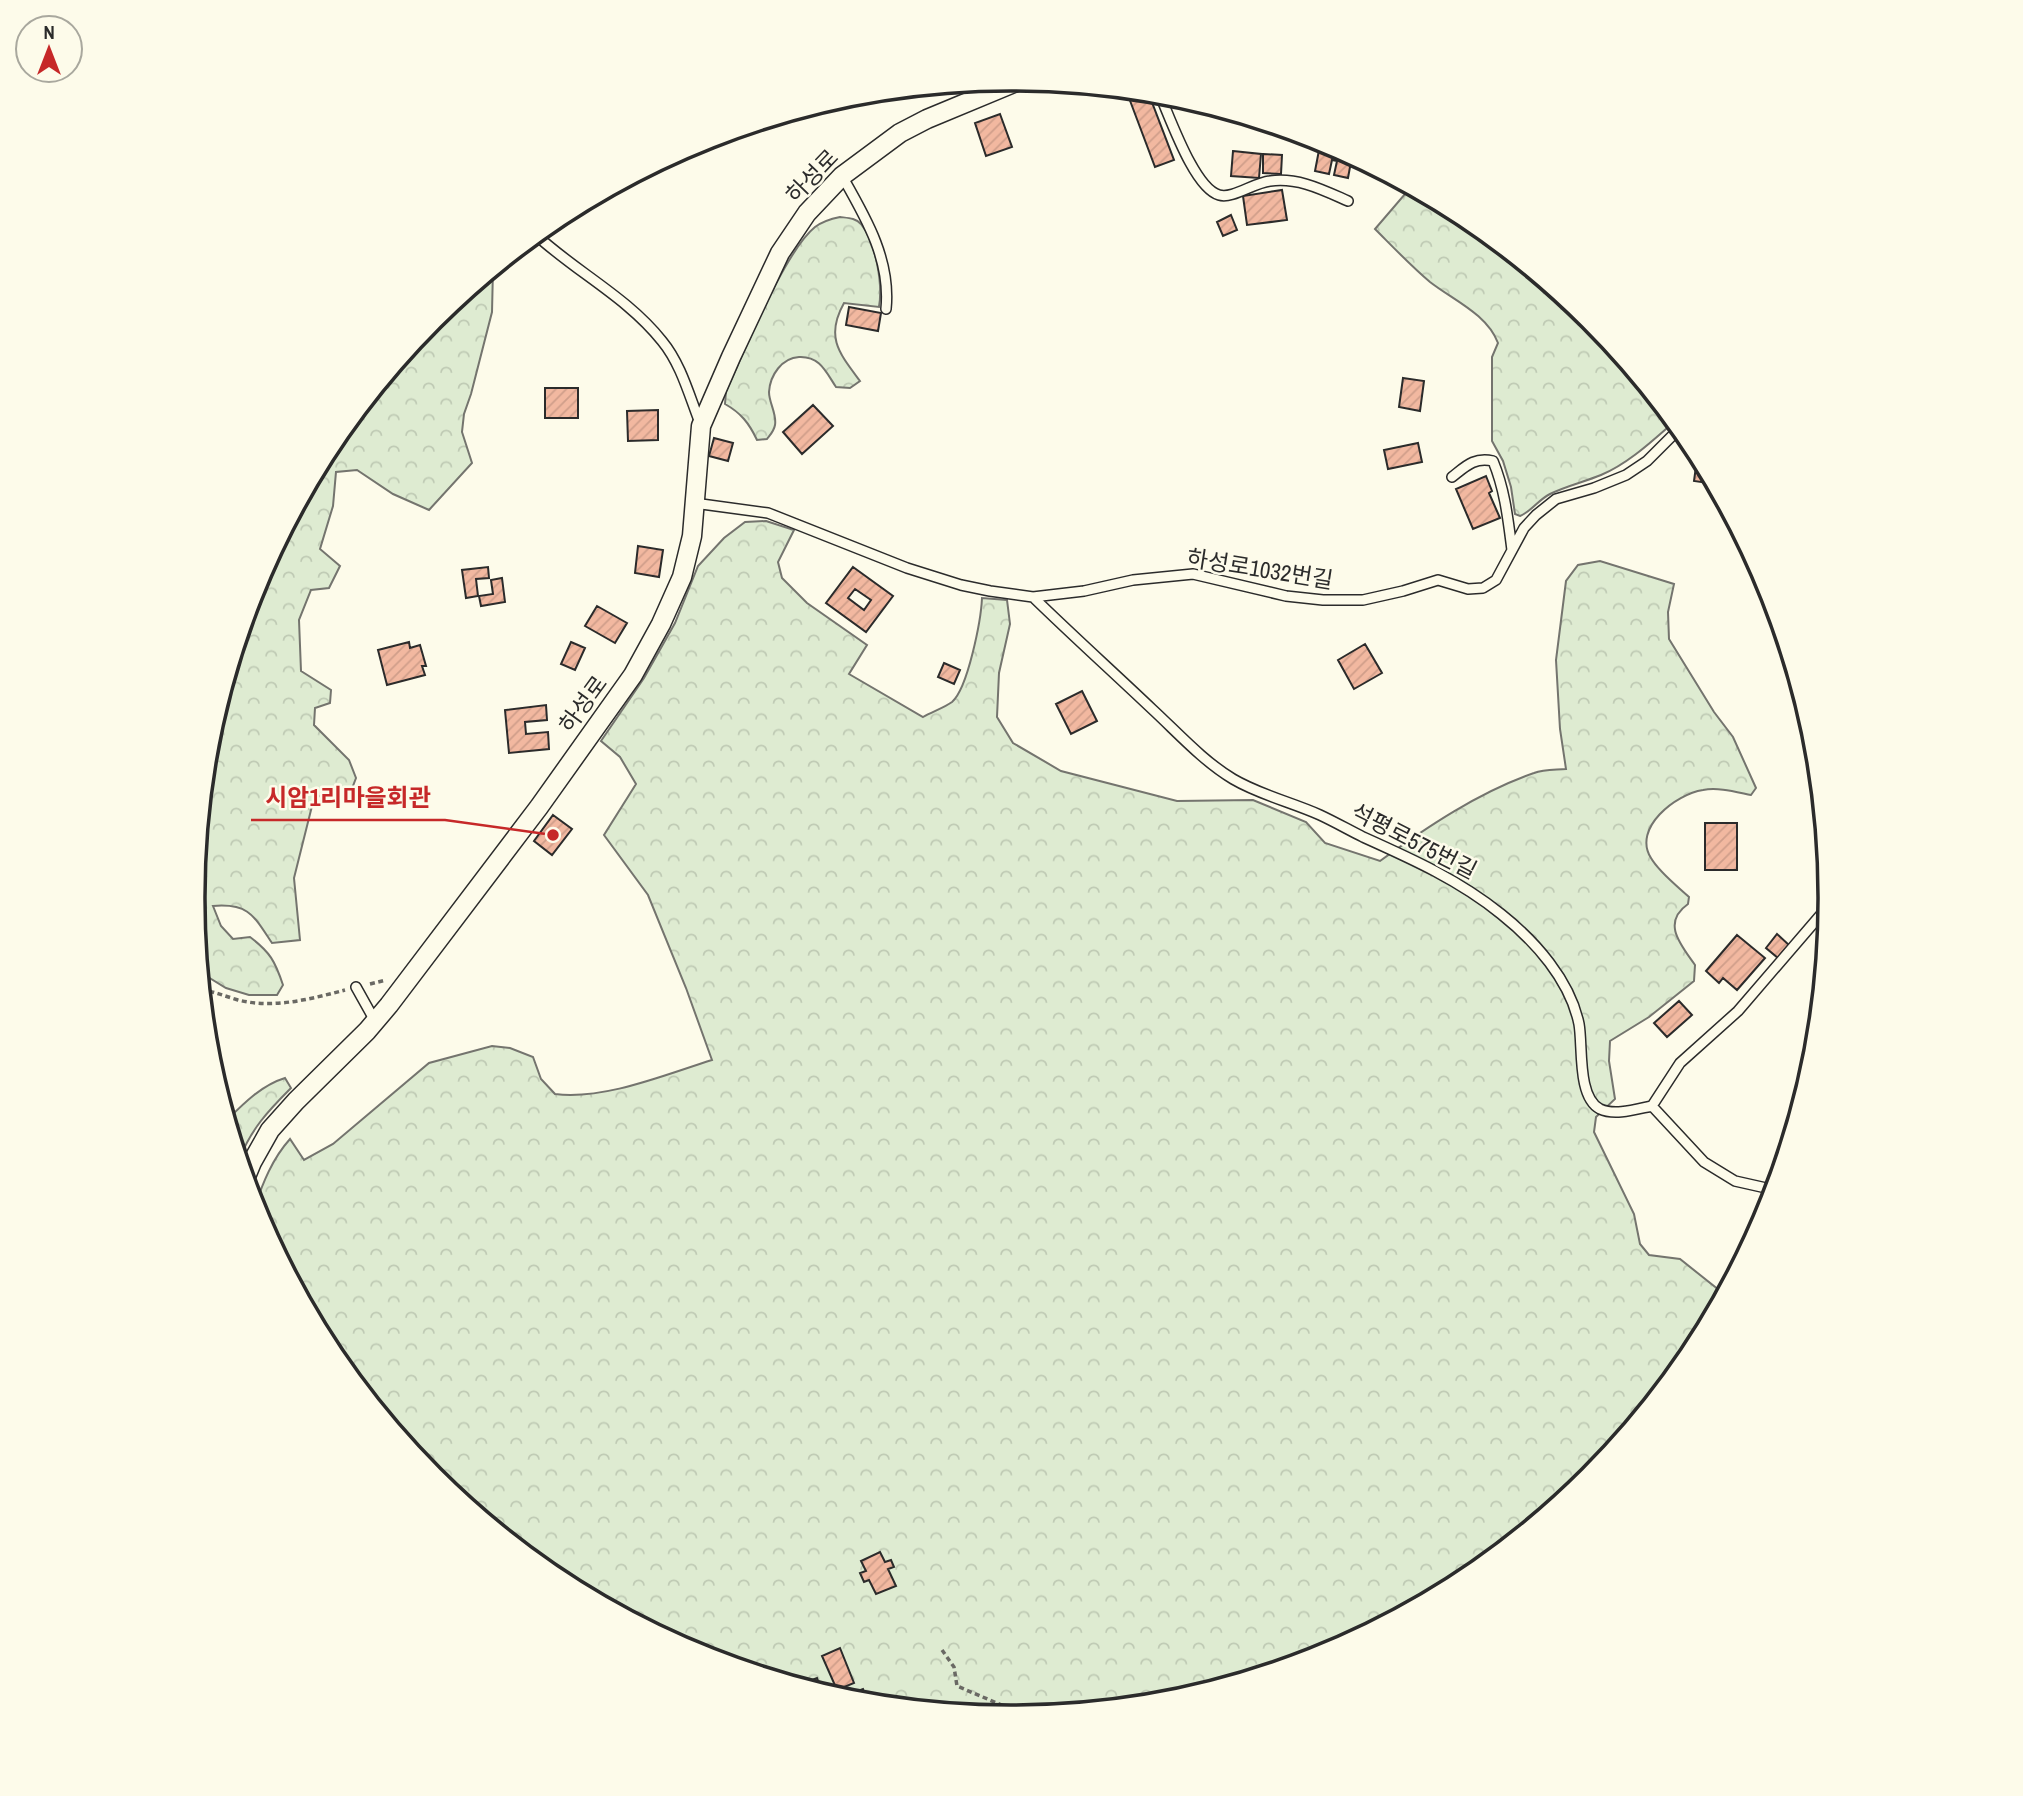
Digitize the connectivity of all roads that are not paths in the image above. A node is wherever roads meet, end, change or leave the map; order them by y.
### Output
1 (993, 92) edge
2 (1165, 106) edge
3 (842, 176) junction
4 (1348, 201) dead end
5 (543, 241) edge
6 (886, 309) dead end
7 (701, 426) junction
8 (1672, 436) edge
9 (1452, 477) dead end
10 (694, 503) junction
11 (1512, 550) junction
12 (1033, 597) junction
13 (1818, 918) edge
14 (356, 987) road end
15 (375, 1021) junction
16 (1652, 1107) junction
17 (250, 1166) edge
18 (1764, 1188) edge

1 - 3 street, 하성로
2 - 4 lane
3 - 6 lane
3 - 7 street, 하성로
5 - 7 lane, 하성로
7 - 10 street, 하성로
8 - 11 lane, 하성로1032번길
9 - 11 lane
10 - 12 lane, 하성로1032번길
10 - 15 street, 하성로
11 - 12 lane, 하성로1032번길
12 - 16 lane, 석평로575번길
13 - 16 lane
14 - 15 lane
15 - 17 street, 하성로
16 - 18 lane

